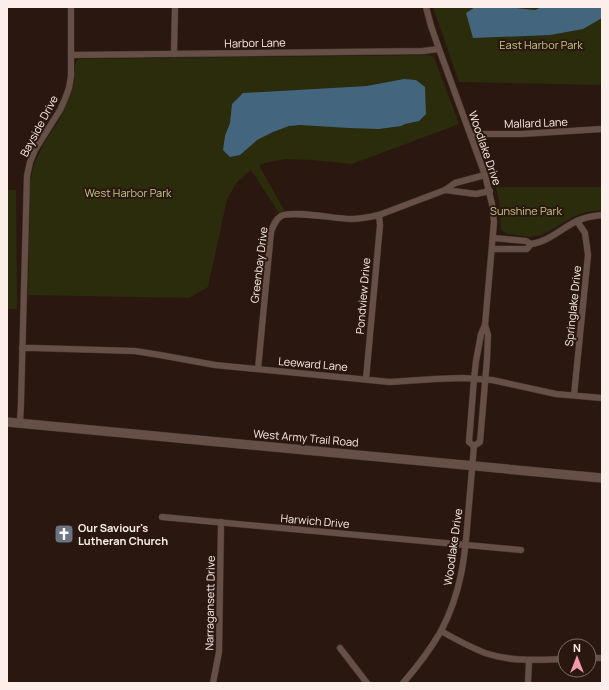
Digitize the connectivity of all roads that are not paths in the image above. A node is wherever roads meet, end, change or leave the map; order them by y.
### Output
1 (72, 7) edge
2 (174, 7) edge
3 (426, 7) edge
4 (439, 49) junction
5 (174, 54) junction
6 (71, 55) junction
7 (602, 129) edge
8 (471, 134) junction
9 (486, 174) junction
10 (445, 190) junction
11 (490, 191) junction
12 (378, 215) junction
13 (602, 215) edge
14 (577, 221) junction
15 (493, 238) junction
16 (531, 244) junction
17 (492, 249) junction
18 (485, 325) junction
19 (22, 348) junction
20 (258, 369) junction
21 (366, 379) junction
22 (474, 379) junction
23 (486, 380) junction
24 (574, 396) junction
25 (602, 398) edge
26 (7, 422) edge
27 (20, 423) junction
28 (474, 446) junction
29 (472, 466) junction
30 (602, 478) edge
31 (162, 517) dead end
32 (221, 522) junction
33 (466, 544) junction
34 (521, 550) dead end
35 (441, 631) junction
36 (340, 648) dead end
37 (557, 659) edge
38 (529, 660) junction
39 (214, 683) edge
40 (367, 683) edge
41 (403, 683) edge
42 (528, 683) edge

1 - 6 street, Bayside Drive
2 - 5 street
3 - 4 street, Woodlake Drive
4 - 5 street, Harbor Lane
4 - 8 street, Woodlake Drive
5 - 6 street, Harbor Lane
6 - 19 street, Bayside Drive
7 - 8 street, Mallard Lane
8 - 9 street, Woodlake Drive
9 - 10 street, Greenbay Drive
9 - 11 street, Woodlake Drive
10 - 11 street, Greenbay Drive
10 - 12 street, Greenbay Drive
11 - 15 street, Woodlake Drive
12 - 20 street, Greenbay Drive
12 - 21 street, Pondview Drive
13 - 14 street
14 - 16 street
14 - 24 street, Springlake Drive
15 - 16 street
15 - 17 street, Woodlake Drive
16 - 17 street
17 - 18 street, Woodlake Drive
18 - 22 street, Woodlake Drive
18 - 23 street, Woodlake Drive
19 - 20 street, Leeward Lane
19 - 27 street, Bayside Drive
20 - 21 street, Leeward Lane
21 - 22 street, Leeward Lane
22 - 23 street, Leeward Lane
22 - 28 street, Woodlake Drive
23 - 24 street, Leeward Lane
23 - 28 street, Woodlake Drive
24 - 25 street, Leeward Lane
26 - 27 main road, West Army Trail Road
27 - 29 main road, West Army Trail Road
28 - 29 street, Woodlake Drive
29 - 30 main road, West Army Trail Road
29 - 33 street, Woodlake Drive
31 - 32 street, Harwich Drive
32 - 33 street, Harwich Drive
32 - 39 street, Narragansett Drive
33 - 34 street, Harwich Drive
33 - 35 street, Woodlake Drive
35 - 38 street
35 - 41 street, Woodlake Drive
36 - 40 street
37 - 38 street
38 - 42 street

